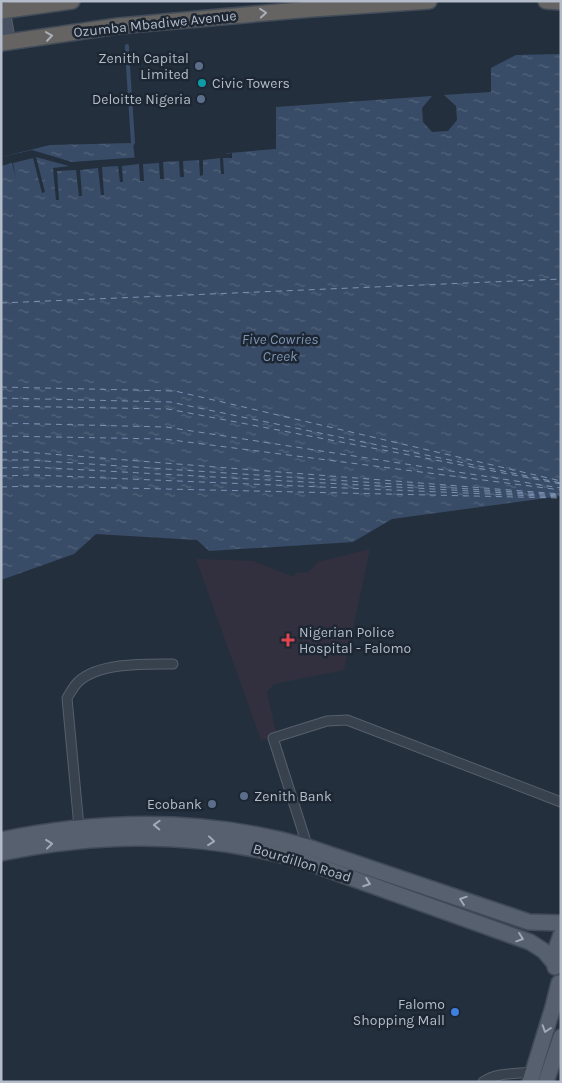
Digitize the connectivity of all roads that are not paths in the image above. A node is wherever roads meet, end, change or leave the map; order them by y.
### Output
1 (72, 1) edge
2 (429, 1) edge
3 (546, 1) edge
4 (561, 2) edge
5 (2, 8) edge
6 (5, 42) edge
7 (173, 664) dead end
8 (561, 802) edge
9 (79, 827) junction
10 (1, 840) edge
11 (1, 853) edge
12 (306, 854) junction
13 (561, 923) edge
14 (561, 935) edge
15 (555, 964) junction
16 (560, 984) edge
17 (561, 1037) edge
18 (531, 1077) edge
19 (482, 1082) edge
20 (546, 1082) edge

1 - 5 highway
6 -> 2 highway, Ozumba Mbadiwe Avenue
3 - 4 highway
5 - 6 main road
7 - 9 street
8 - 12 street
9 - 10 main road, Bourdillon Road
12 -> 9 main road, Bourdillon Road
11 -> 12 main road, Bourdillon Road
13 -> 12 main road, Bourdillon Road
12 -> 15 main road, Bourdillon Road
14 - 15 main road
15 - 16 main road
16 -> 18 main road
17 - 20 main road
18 - 19 street

